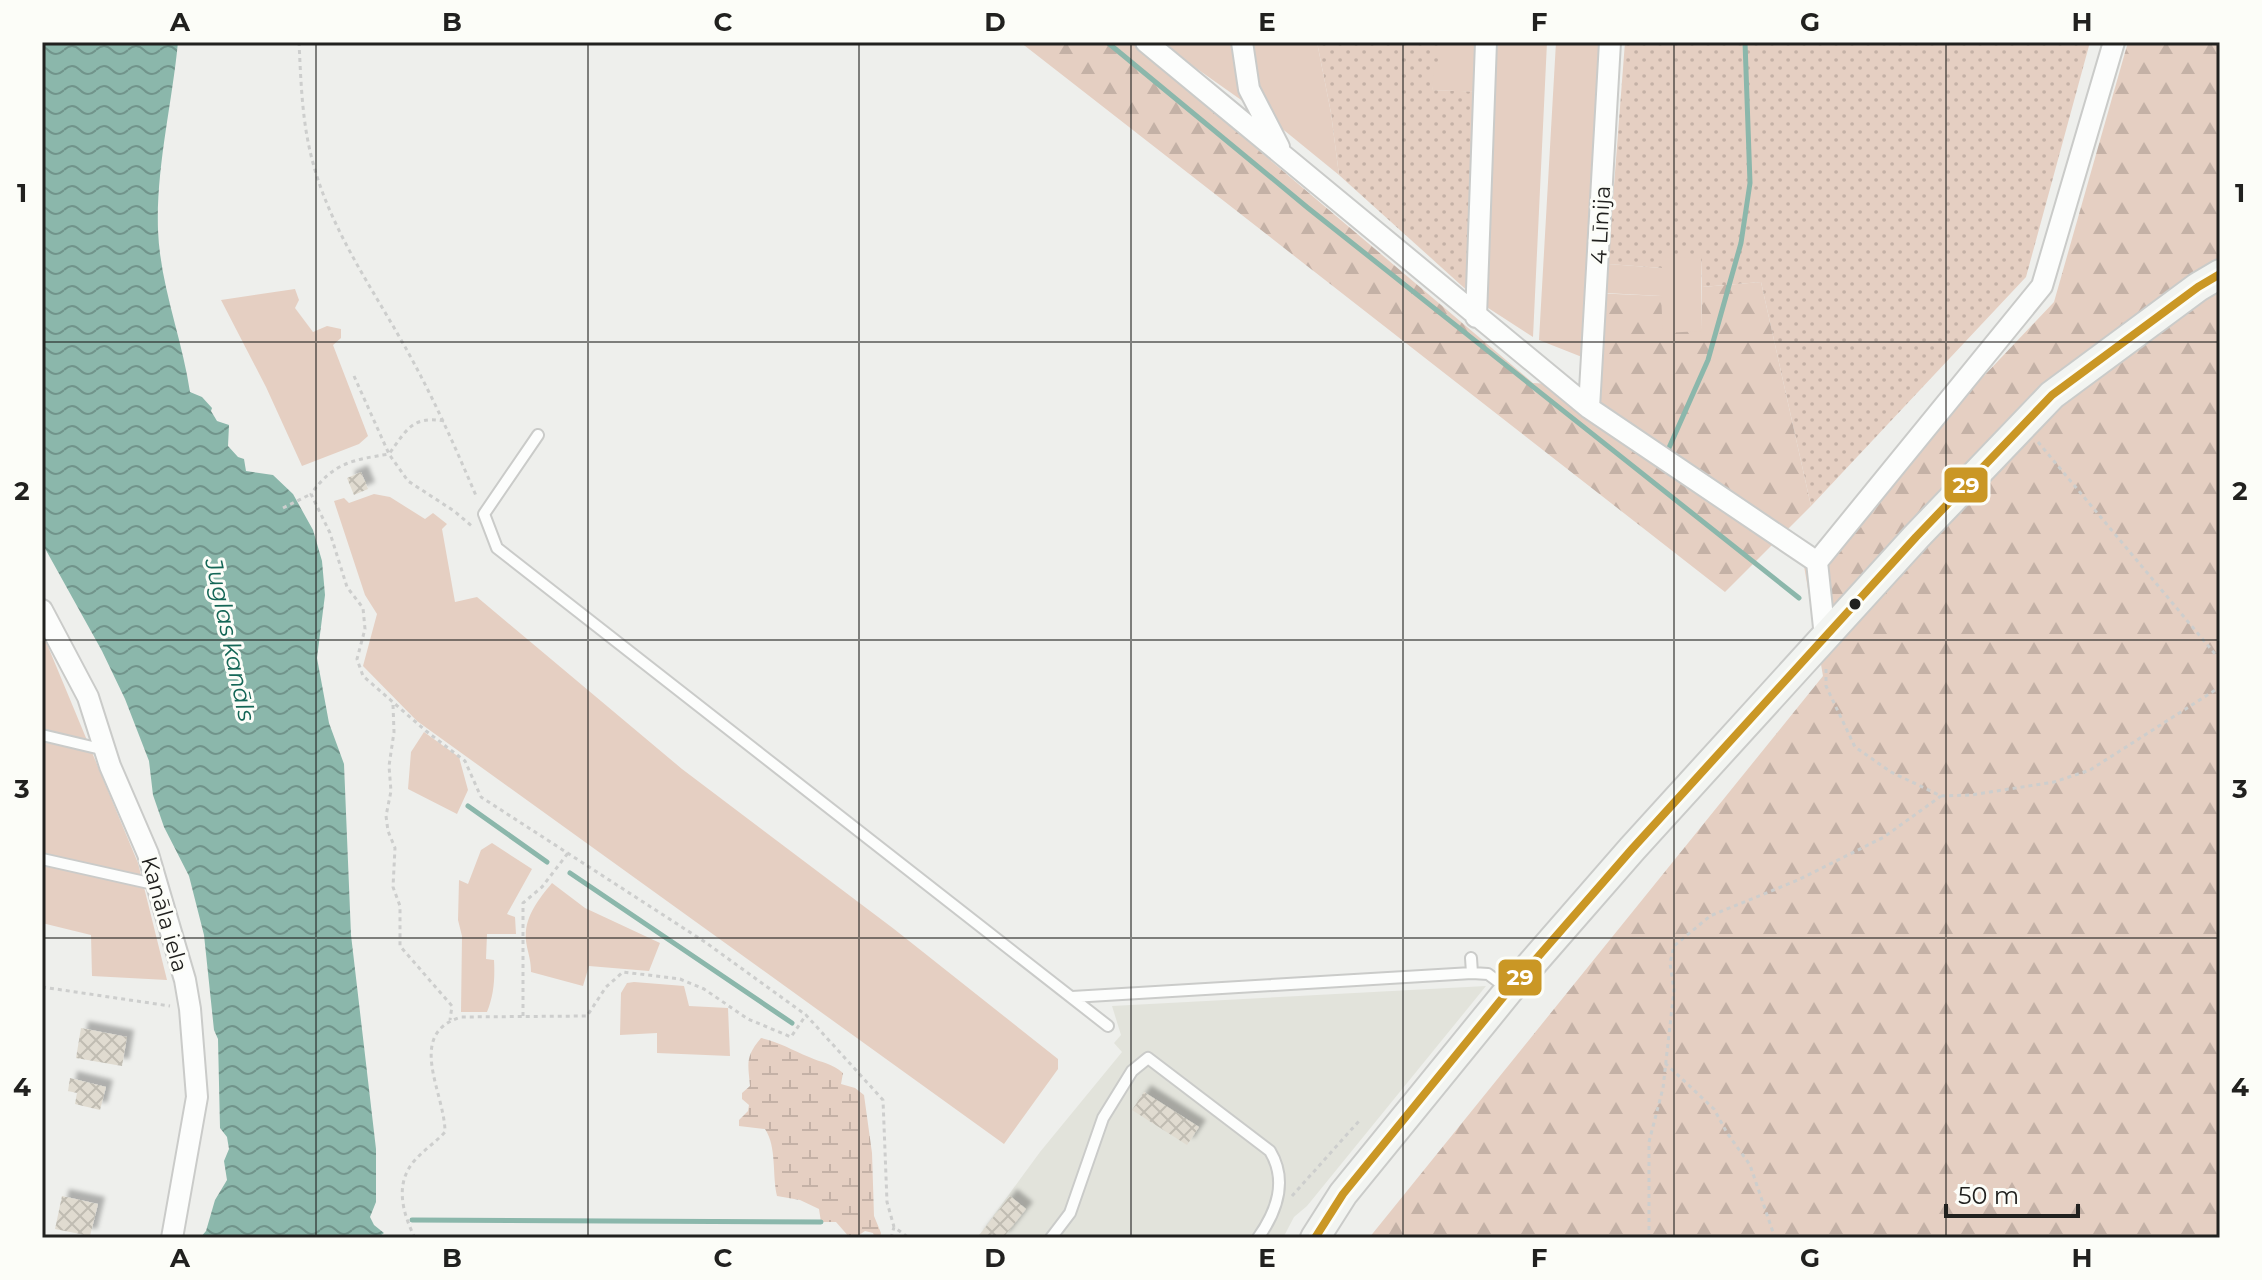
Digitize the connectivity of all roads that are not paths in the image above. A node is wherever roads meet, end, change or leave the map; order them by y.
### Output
1 (1146, 42) edge
2 (1242, 42) edge
3 (1486, 42) edge
4 (1610, 42) edge
5 (2114, 42) edge
6 (1283, 154) junction
7 (2220, 274) edge
8 (1476, 317) junction
9 (1589, 408) junction
10 (538, 435) dead end
11 (1817, 562) junction
12 (42, 610) edge
13 (1825, 637) junction
14 (42, 735) edge
15 (105, 750) junction
16 (42, 859) edge
17 (158, 885) junction
18 (1471, 958) dead end
19 (1472, 973) junction
20 (1509, 990) junction
21 (1072, 997) junction
22 (1108, 1026) dead end
23 (172, 1238) edge
24 (1051, 1238) edge
25 (1258, 1238) edge
26 (1315, 1238) edge

1 - 6 street
2 - 6 street
3 - 8 street
4 - 9 street, 4 Līnija
5 - 11 street
6 - 8 street
7 - 13 main road
8 - 9 street
9 - 11 street
10 - 21 lane
11 - 13 street
12 - 15 street, Kanāla iela
13 - 20 main road
14 - 15 lane
15 - 17 street, Kanāla iela
16 - 17 lane
17 - 23 street, Kanāla iela
18 - 19 lane
19 - 20 lane
19 - 21 lane
20 - 26 main road
21 - 22 lane
24 - 25 lane

